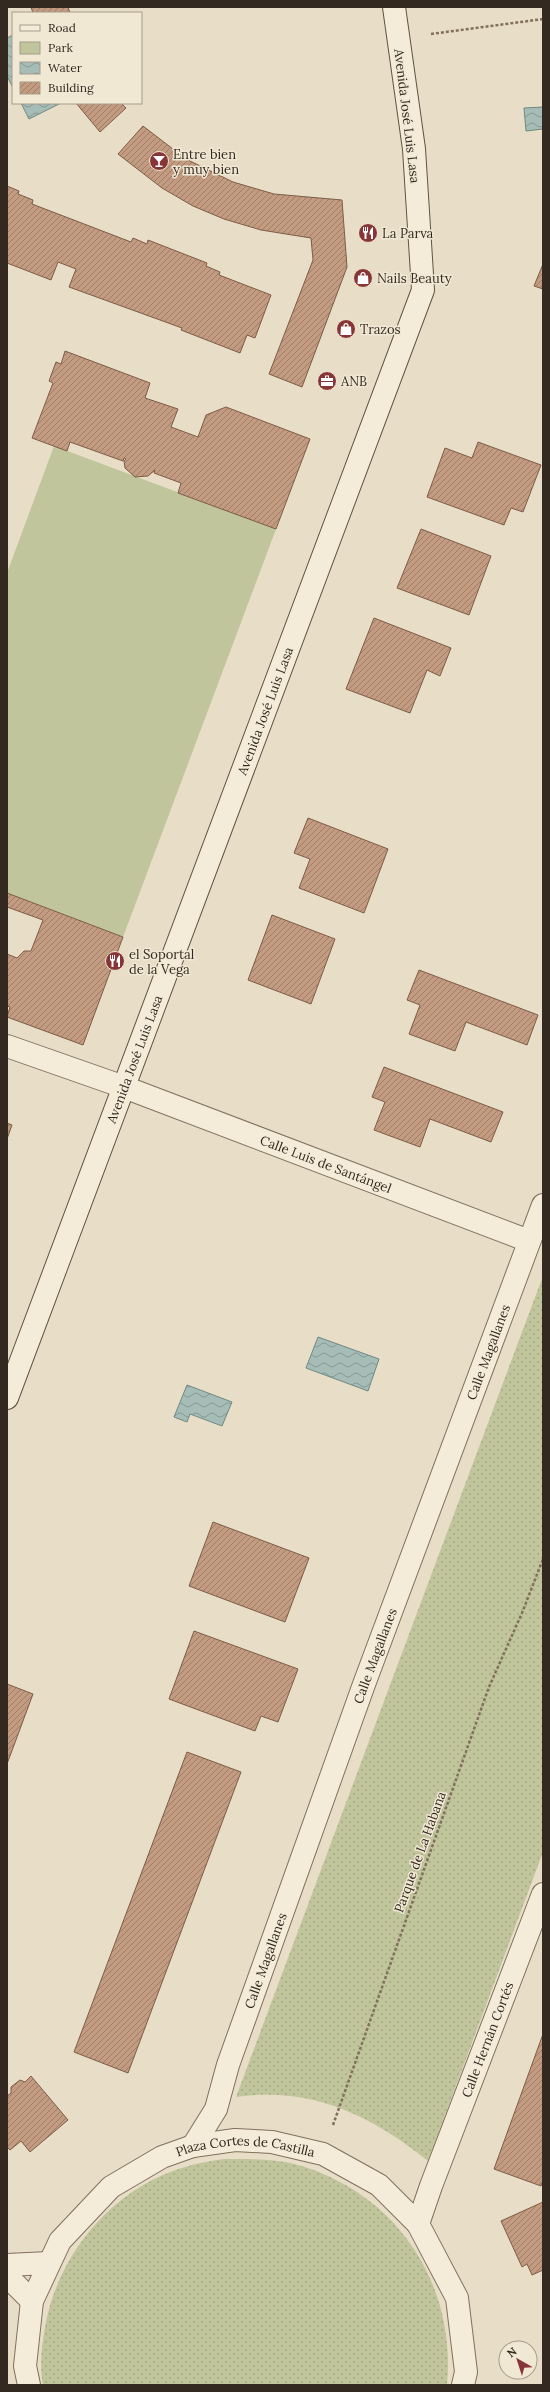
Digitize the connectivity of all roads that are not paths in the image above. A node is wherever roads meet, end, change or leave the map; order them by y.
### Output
1 (394, 7) edge
2 (7, 1046) edge
3 (124, 1087) junction
4 (543, 1205) edge
5 (529, 1241) junction
6 (7, 1398) edge
7 (543, 1894) edge
8 (216, 2109) junction
9 (235, 2140) junction
10 (193, 2146) junction
11 (431, 2186) junction
12 (400, 2205) junction
13 (418, 2224) junction
14 (48, 2263) junction
15 (7, 2265) edge
16 (7, 2276) edge
17 (32, 2300) junction
18 (29, 2385) edge
19 (463, 2385) edge

1 - 3 street, Avenida José Luis Lasa
2 - 3 street, Calle Luis de Santángel
3 - 5 street, Calle Luis de Santángel
3 - 6 street, Avenida José Luis Lasa
4 - 5 street, Calle Magallanes
5 - 8 street, Calle Magallanes
7 - 11 street, Calle Hernán Cortés
8 - 9 street
8 - 10 street, Calle Magallanes
9 - 10 street, Plaza Cortes de Castilla
9 - 12 street, Plaza Cortes de Castilla
10 - 14 street, Plaza Cortes de Castilla
11 - 12 street
11 - 13 street, Calle Hernán Cortés
12 - 13 street, Plaza Cortes de Castilla
13 - 19 street, Plaza Cortes de Castilla
14 - 15 street
14 - 17 street, Plaza Cortes de Castilla
16 - 17 street
17 - 18 street, Plaza Cortes de Castilla

